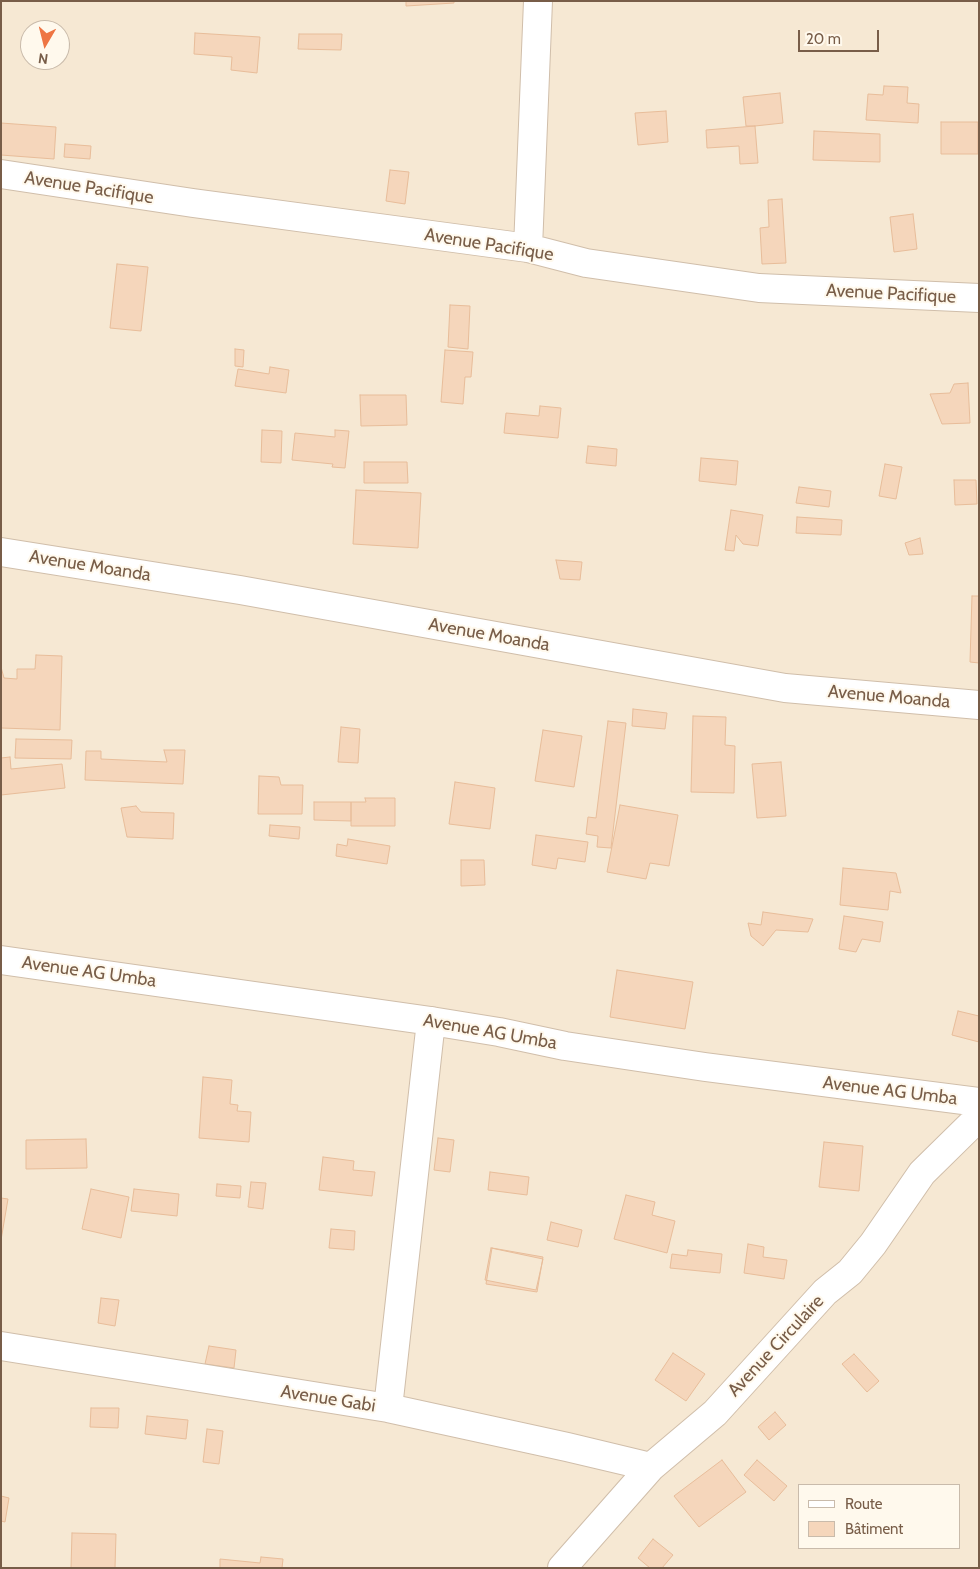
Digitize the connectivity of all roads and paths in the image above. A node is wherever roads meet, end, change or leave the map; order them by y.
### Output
1 (538, 1) edge
2 (1, 174) edge
3 (528, 248) junction
4 (979, 298) edge
5 (1, 552) edge
6 (979, 705) edge
7 (1, 960) edge
8 (431, 1021) junction
9 (979, 1102) edge
10 (979, 1117) edge
11 (1, 1346) edge
12 (388, 1408) junction
13 (651, 1468) junction
14 (562, 1568) edge

1 - 3 street
2 - 3 street, Avenue Pacifique
3 - 4 street, Avenue Pacifique
5 - 6 street, Avenue Moanda
7 - 8 street, Avenue AG Umba
8 - 9 street, Avenue AG Umba
8 - 12 street
10 - 13 street, Avenue Circulaire
11 - 12 street, Avenue Gabi
12 - 13 street, Avenue Gabi
13 - 14 street, Avenue Circulaire

